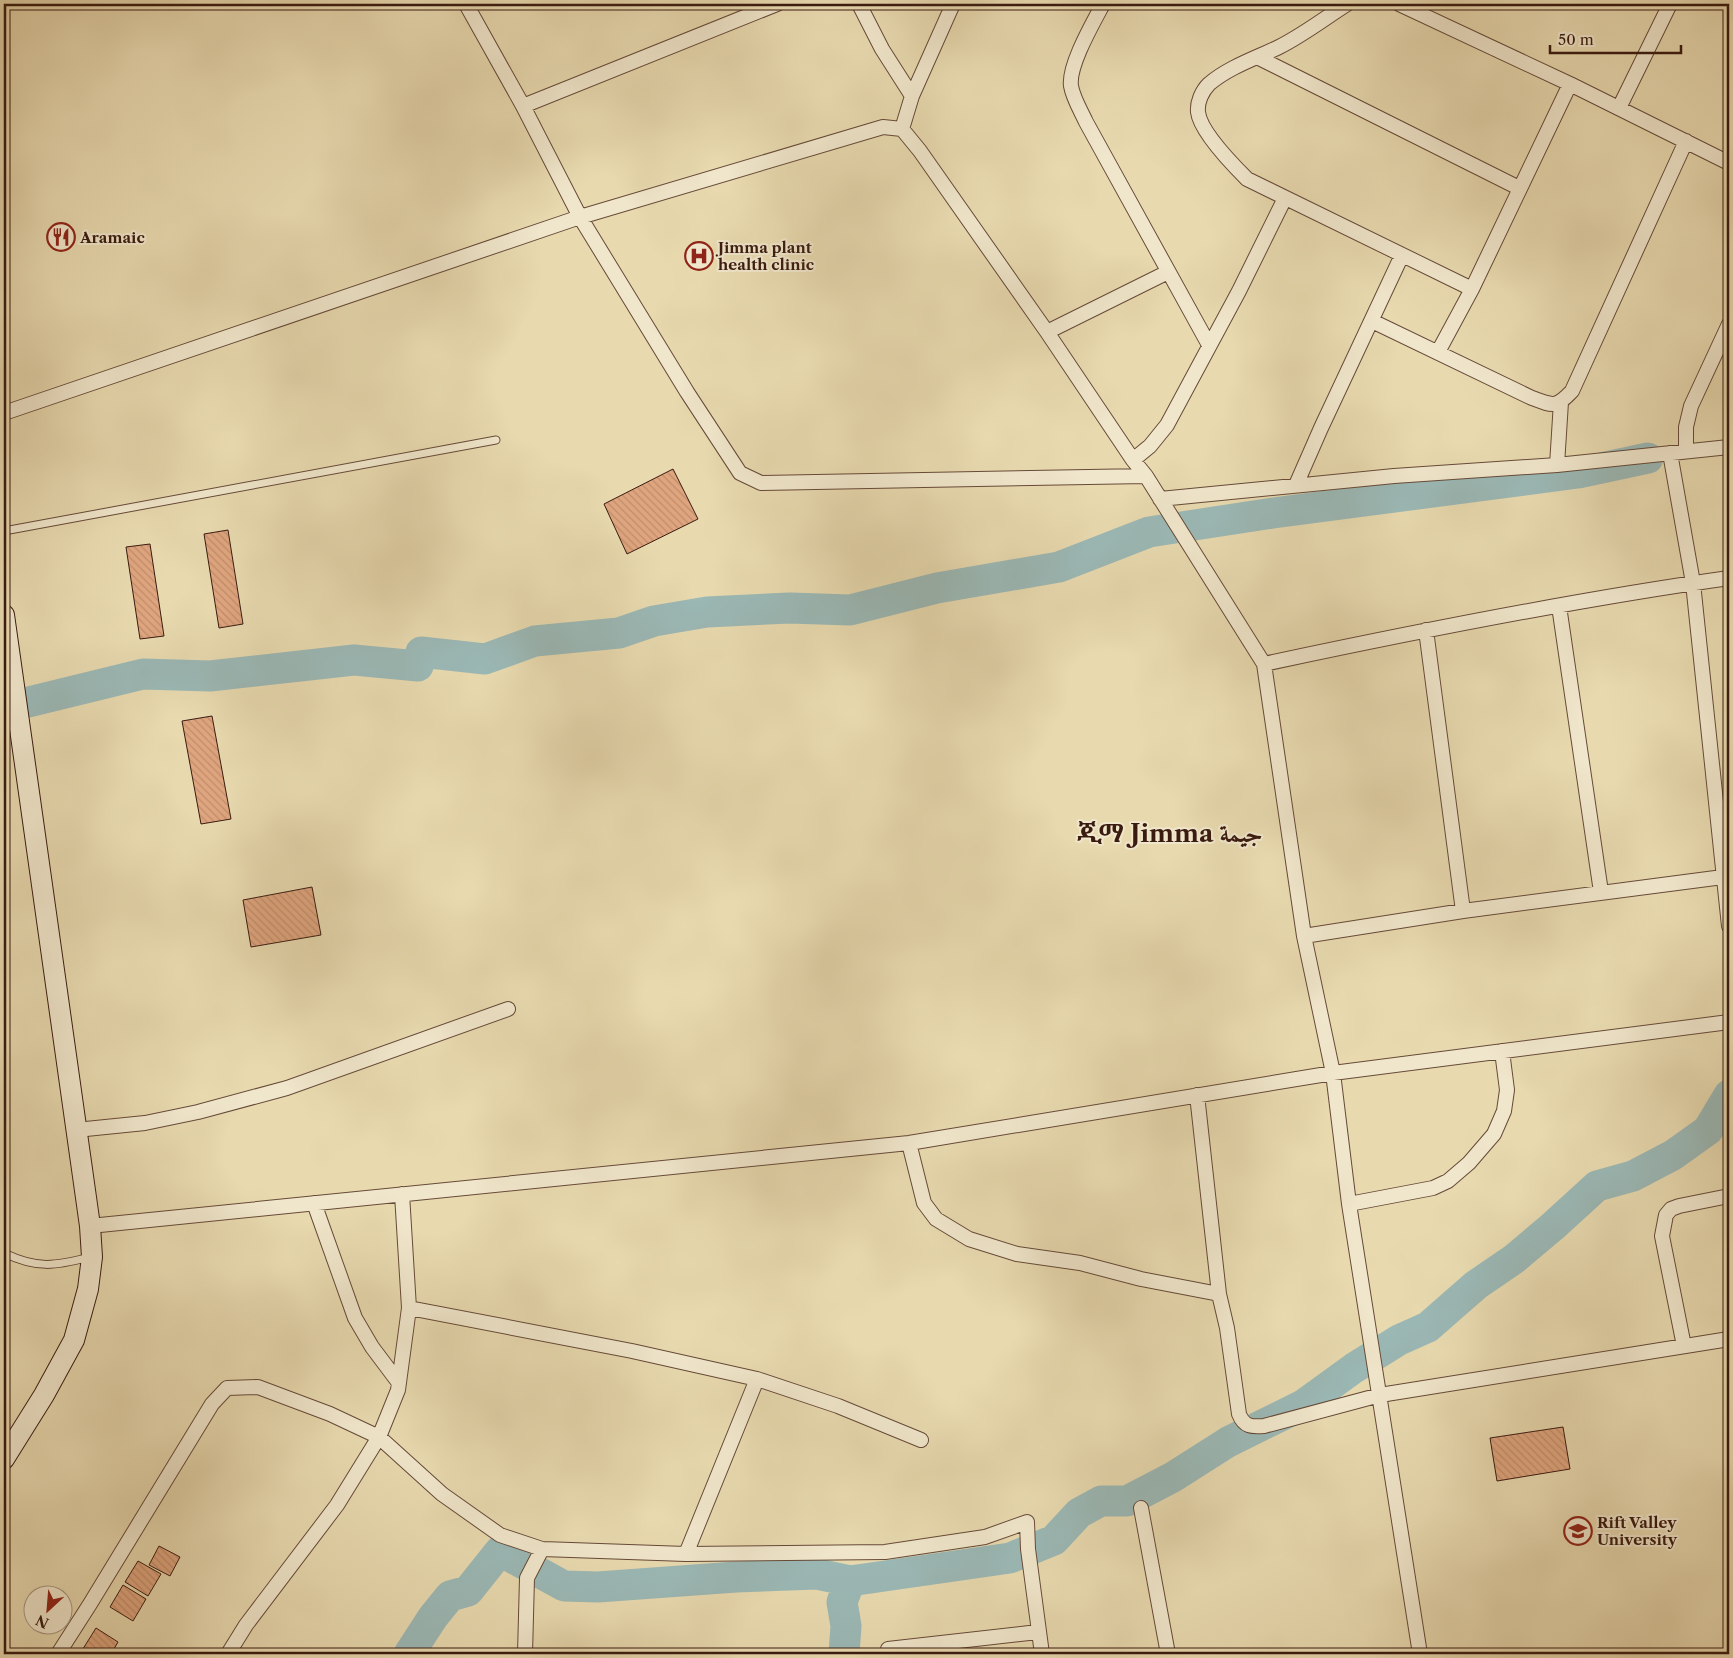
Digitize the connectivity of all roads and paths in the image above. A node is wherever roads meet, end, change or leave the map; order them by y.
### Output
1 (466, 4) edge
2 (777, 4) edge
3 (858, 4) edge
4 (953, 4) edge
5 (1102, 4) edge
6 (1347, 4) edge
7 (1399, 4) edge
8 (1670, 4) edge
9 (1257, 57) junction
10 (1570, 84) junction
11 (912, 96) junction
12 (523, 106) junction
13 (1619, 108) junction
14 (902, 129) junction
15 (1686, 141) junction
16 (1729, 162) edge
17 (1520, 188) junction
18 (1285, 198) junction
19 (580, 217) junction
20 (1402, 255) junction
21 (1168, 272) junction
22 (1472, 289) junction
23 (1372, 321) junction
24 (1729, 324) edge
25 (1047, 332) junction
26 (1210, 345) junction
27 (1438, 352) junction
28 (1561, 402) junction
29 (4, 413) edge
30 (496, 440) dead end
31 (1729, 447) edge
32 (1686, 451) junction
33 (1670, 453) junction
34 (1133, 460) junction
35 (1557, 465) junction
36 (1146, 476) junction
37 (1296, 485) junction
38 (1160, 498) junction
39 (4, 531) edge
40 (1729, 578) edge
41 (1693, 583) junction
42 (1558, 606) junction
43 (4, 615) edge
44 (1426, 630) junction
45 (1264, 664) junction
46 (1723, 877) junction
47 (1601, 892) junction
48 (1463, 911) junction
49 (1729, 926) edge
50 (1304, 936) junction
51 (508, 1009) dead end
52 (1729, 1022) edge
53 (1502, 1051) junction
54 (1333, 1073) junction
55 (1197, 1095) junction
56 (76, 1130) junction
57 (909, 1144) junction
58 (402, 1194) junction
59 (1729, 1196) edge
60 (314, 1203) junction
61 (1349, 1204) junction
62 (90, 1226) junction
63 (4, 1253) edge
64 (92, 1257) junction
65 (1220, 1294) junction
66 (410, 1308) junction
67 (1729, 1339) edge
68 (1684, 1346) junction
69 (757, 1378) junction
70 (399, 1383) junction
71 (1380, 1395) junction
72 (380, 1438) junction
73 (921, 1440) dead end
74 (4, 1459) edge
75 (1141, 1508) dead end
76 (542, 1549) junction
77 (686, 1554) junction
78 (1038, 1632) junction
79 (888, 1649) dead end
80 (58, 1654) edge
81 (228, 1654) edge
82 (525, 1654) edge
83 (1042, 1654) edge
84 (1168, 1654) edge
85 (1420, 1654) edge

1 - 12 street
2 - 12 street
3 - 11 street
4 - 11 street
5 - 21 street
6 - 9 street
7 - 10 street
8 - 13 street
9 - 17 street
9 - 18 street
10 - 13 street
10 - 17 street
11 - 14 street
12 - 19 street
13 - 15 street
14 - 19 street
14 - 25 street
15 - 16 street
15 - 28 street
17 - 22 street
18 - 20 street
18 - 26 street
19 - 29 street
19 - 36 street
20 - 22 street
20 - 23 street
21 - 25 street
21 - 26 street
22 - 27 street
23 - 27 street
23 - 37 street
24 - 32 street
25 - 34 street
26 - 34 street
27 - 28 street
28 - 35 street
30 - 39 lane
31 - 32 street
32 - 33 street
33 - 35 street
33 - 41 street
34 - 36 street
35 - 37 street
36 - 38 street
37 - 38 street
38 - 45 street
40 - 41 street
41 - 42 street
41 - 46 street
42 - 44 street
42 - 47 street
43 - 56 street
44 - 45 street
44 - 48 street
45 - 50 street
46 - 47 street
46 - 49 street
47 - 48 street
48 - 50 street
50 - 54 street
51 - 56 street
52 - 53 street
53 - 54 street
53 - 61 street
54 - 55 street
54 - 61 street
55 - 57 street
55 - 65 street
56 - 62 street
57 - 58 street
57 - 65 street
58 - 60 street
58 - 66 street
59 - 68 street
60 - 62 street
60 - 70 street
61 - 71 street
62 - 64 street
63 - 64 lane
64 - 74 street
65 - 71 street
66 - 69 street
66 - 70 street
67 - 68 street
68 - 71 street
69 - 73 street
69 - 77 street
70 - 72 street
71 - 85 street
72 - 76 street
72 - 80 street
72 - 81 street
75 - 84 street
76 - 77 street
76 - 82 street
77 - 78 street
78 - 79 street
78 - 83 street

